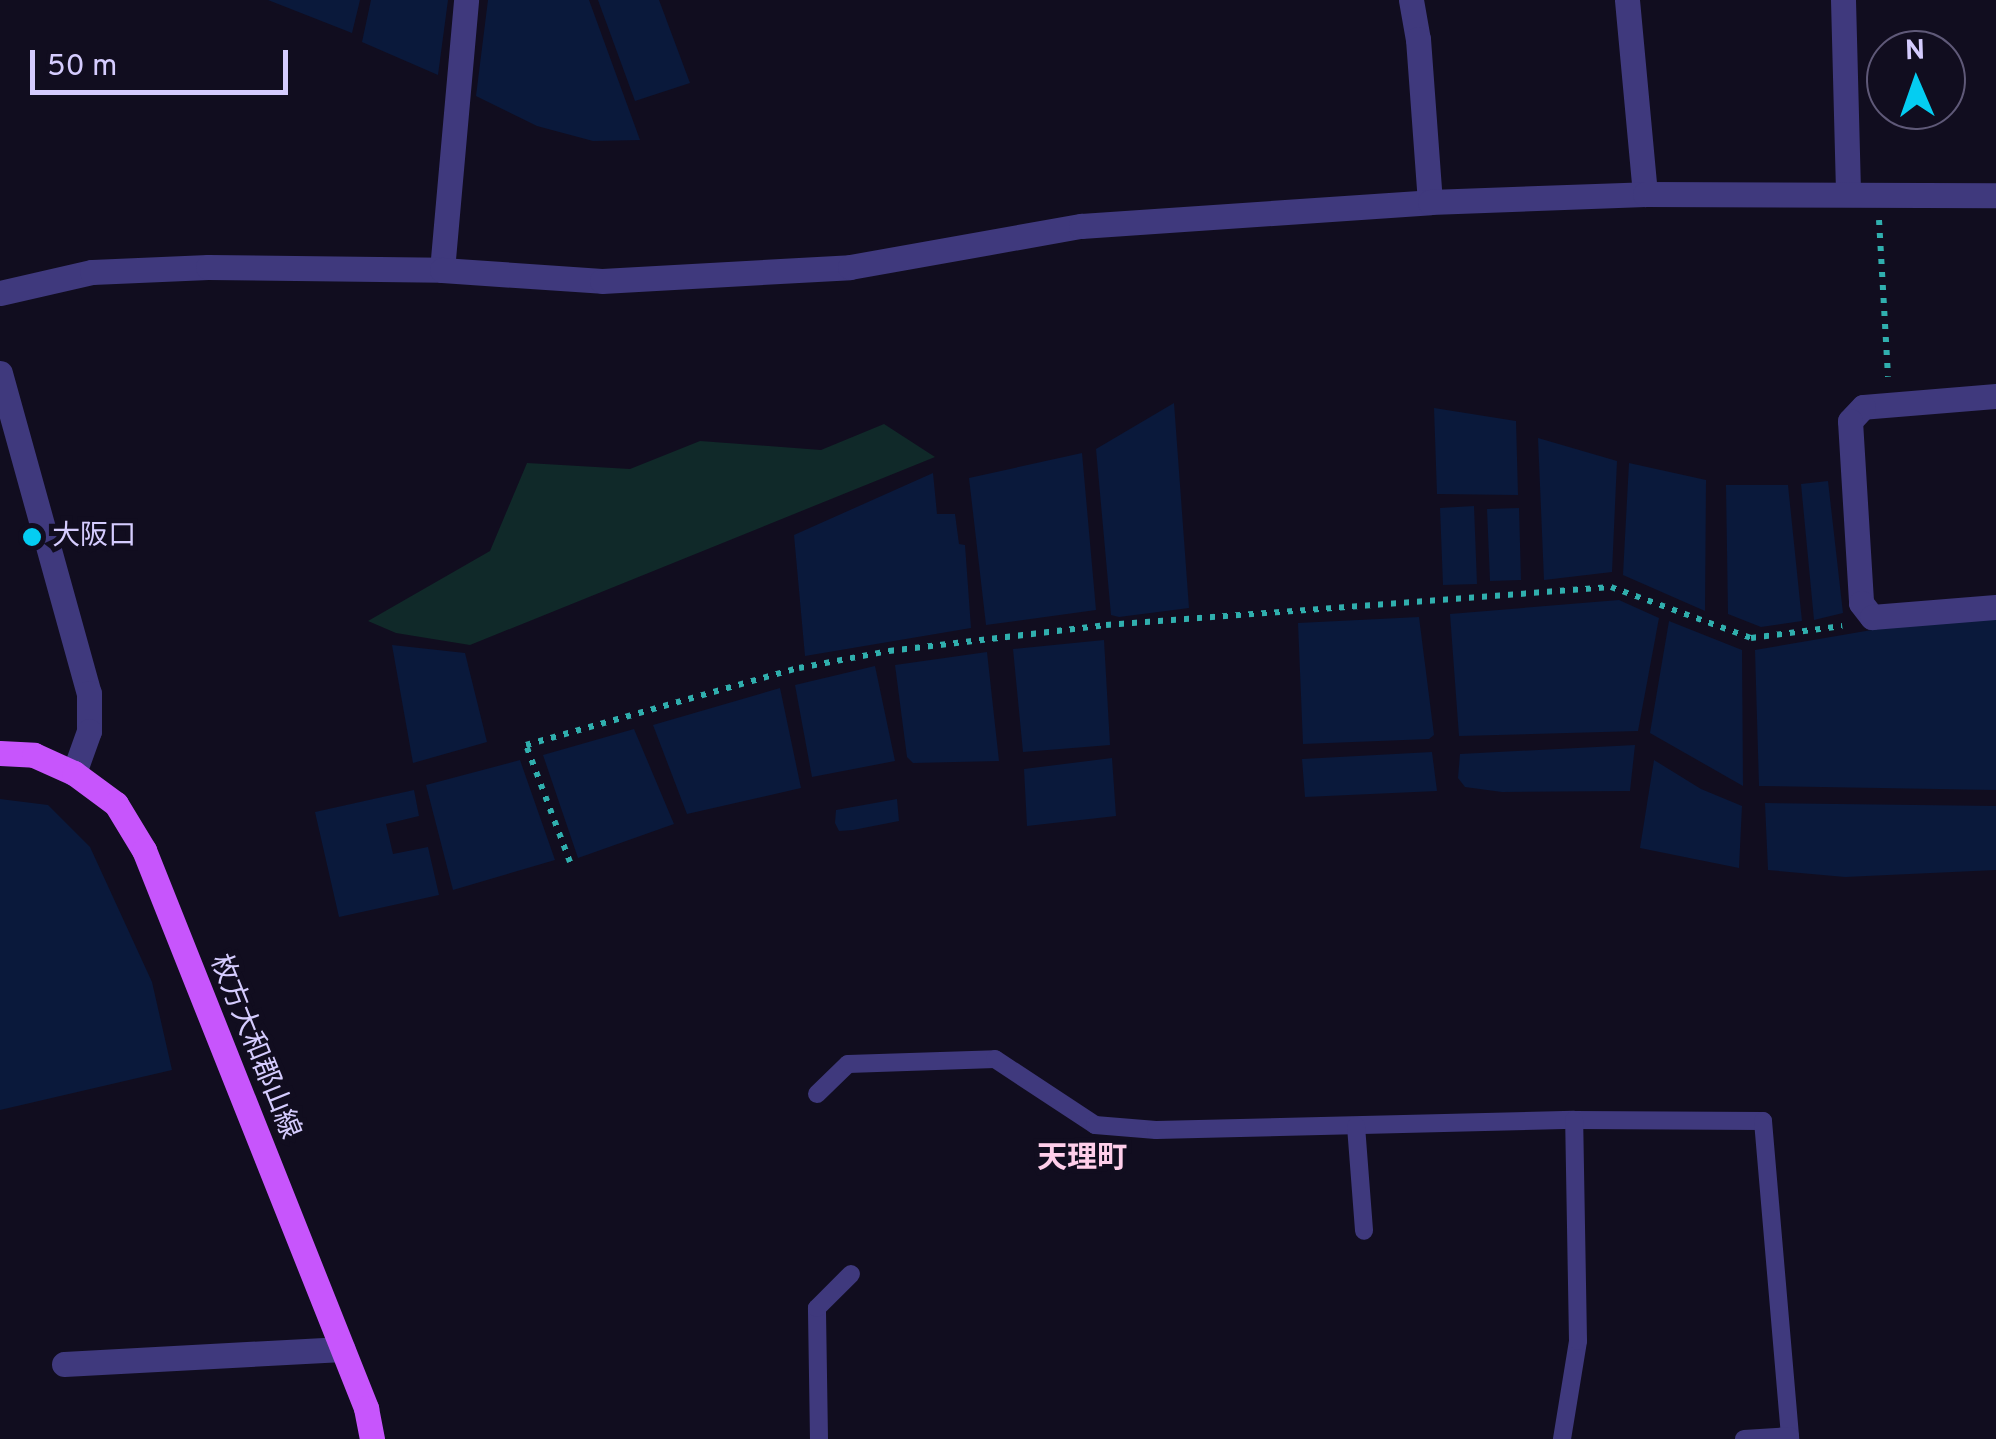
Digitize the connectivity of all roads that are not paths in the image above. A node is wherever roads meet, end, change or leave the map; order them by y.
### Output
1 (466, 0) edge
2 (1410, 0) edge
3 (1627, 0) edge
4 (1843, 0) edge
5 (1848, 193) junction
6 (1645, 194) junction
7 (1996, 195) edge
8 (1430, 202) junction
9 (442, 270) junction
10 (0, 292) edge
11 (0, 373) edge
12 (1996, 396) edge
13 (1996, 606) edge
14 (0, 753) edge
15 (74, 773) junction
16 (817, 1094) dead end
17 (1574, 1120) junction
18 (1356, 1126) junction
19 (1364, 1231) dead end
20 (851, 1274) dead end
21 (343, 1349) junction
22 (64, 1364) dead end
23 (1790, 1437) edge
24 (372, 1439) edge
25 (819, 1439) edge
26 (1562, 1439) edge
27 (1744, 1439) edge

1 - 9 street
2 - 8 street
3 - 6 street
4 - 5 street
5 - 6 street
5 - 7 street
6 - 8 street
8 - 9 street
9 - 10 street
11 - 15 street
12 - 13 street
14 - 15 main road, 枚方大和郡山線
15 - 21 main road, 枚方大和郡山線
16 - 18 lane
17 - 18 lane
17 - 23 lane
17 - 26 lane
18 - 19 lane
20 - 25 lane
21 - 22 street
21 - 24 main road, 枚方大和郡山線
23 - 27 lane

